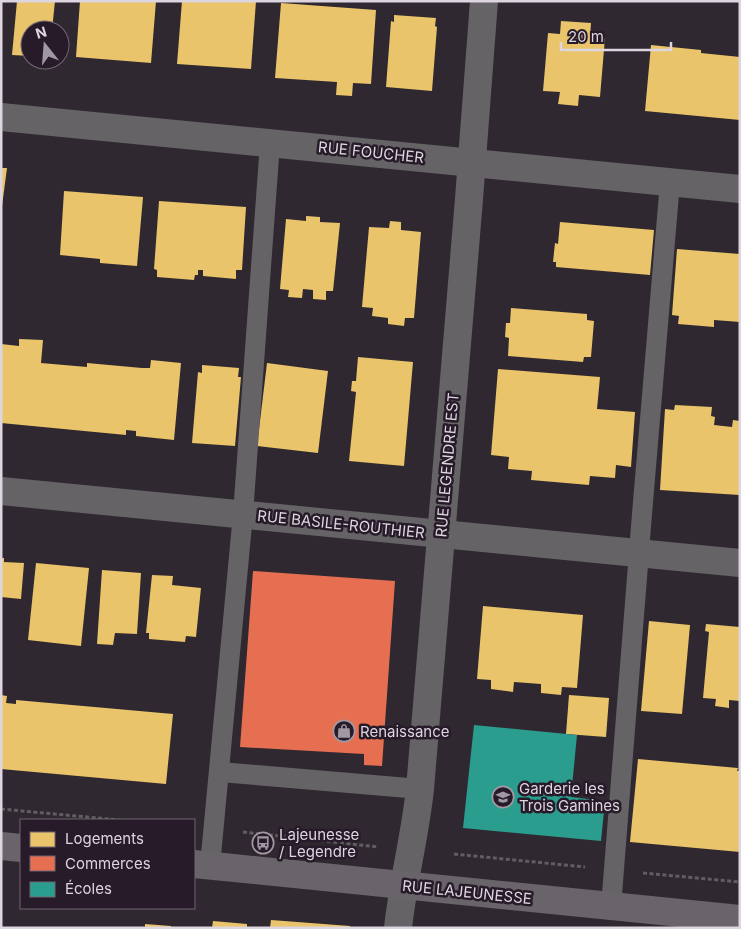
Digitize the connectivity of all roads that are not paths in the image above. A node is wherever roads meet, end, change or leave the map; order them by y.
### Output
1 (484, 1) edge
2 (1, 117) edge
3 (270, 143) junction
4 (472, 163) junction
5 (670, 182) junction
6 (740, 189) edge
7 (1, 490) edge
8 (243, 514) junction
9 (442, 534) junction
10 (639, 553) junction
11 (740, 562) edge
12 (220, 772) junction
13 (420, 790) junction
14 (1, 846) edge
15 (20, 848) edge
16 (202, 865) edge
17 (404, 886) junction
18 (611, 907) junction
19 (740, 919) edge
20 (398, 928) edge

1 - 4 street, RUE LEGENDRE EST
2 - 3 street, RUE FOUCHER
3 - 4 street, RUE FOUCHER
3 - 8 lane
4 - 5 street, RUE FOUCHER
4 - 9 street, RUE LEGENDRE EST
5 - 6 street, RUE FOUCHER
5 - 10 lane
7 - 8 street, RUE BASILE-ROUTHIER
8 - 9 street, RUE BASILE-ROUTHIER
8 - 12 lane
9 - 10 street, RUE BASILE-ROUTHIER
9 - 13 street, RUE LEGENDRE EST
10 - 11 street, RUE BASILE-ROUTHIER
10 - 18 lane
12 - 13 lane
12 - 16 lane
13 - 17 street, RUE LEGENDRE EST
14 - 15 main road
16 - 17 main road, RUE LAJEUNESSE
17 - 18 main road, RUE LAJEUNESSE
17 - 20 street, RUE LEGENDRE EST
18 - 19 main road, RUE LAJEUNESSE

